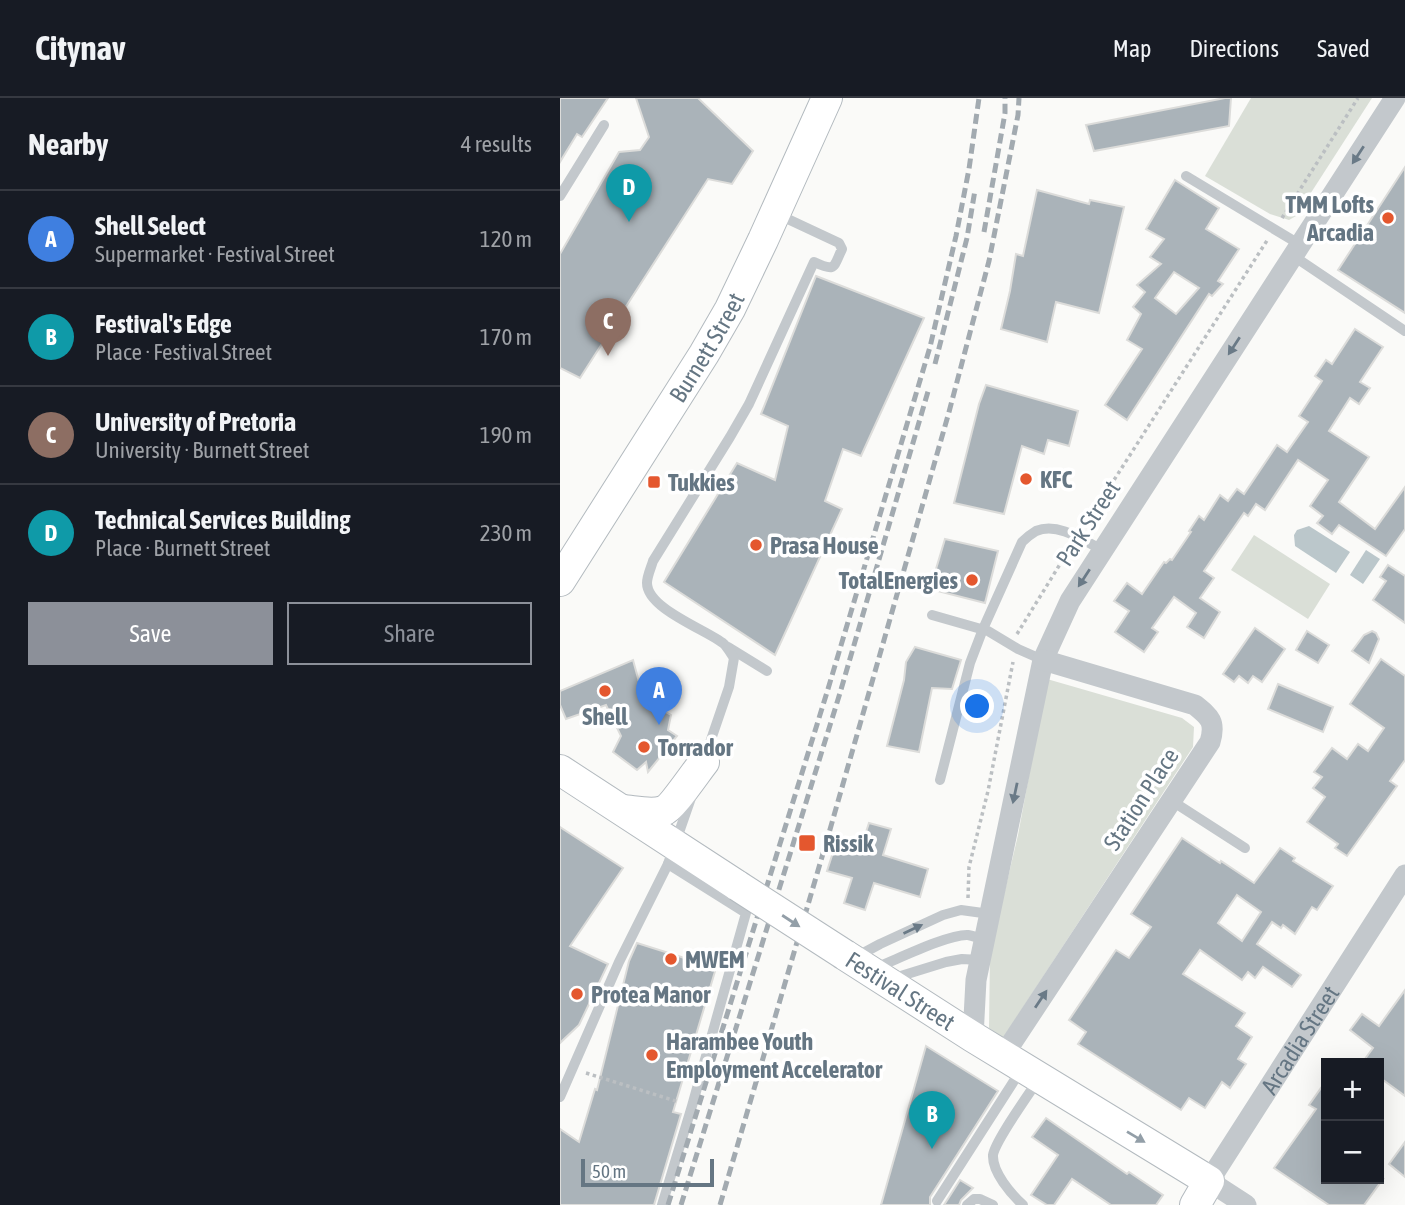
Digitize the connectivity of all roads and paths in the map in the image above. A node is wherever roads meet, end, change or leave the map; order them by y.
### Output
1 (821, 98) edge
2 (827, 98) edge
3 (1395, 98) edge
4 (604, 125) dead end
5 (800, 156) junction
6 (1186, 176) dead end
7 (560, 196) edge
8 (775, 213) junction
9 (1296, 250) junction
10 (1405, 331) edge
11 (1102, 550) junction
12 (560, 581) edge
13 (932, 615) dead end
14 (983, 629) junction
15 (726, 645) junction
16 (1043, 660) junction
17 (767, 671) dead end
18 (704, 762) junction
19 (560, 770) edge
20 (940, 780) dead end
21 (1172, 801) junction
22 (622, 810) junction
23 (1245, 848) dead end
24 (671, 854) junction
25 (1405, 875) edge
26 (990, 914) junction
27 (982, 950) junction
28 (863, 966) junction
29 (973, 1037) junction
30 (1022, 1067) junction
31 (573, 1069) junction
32 (560, 1097) edge
33 (692, 1106) junction
34 (1202, 1193) edge
35 (937, 1202) dead end
36 (662, 1205) edge
37 (967, 1205) edge
38 (993, 1205) edge
39 (1023, 1205) edge
40 (1246, 1205) edge

1 - 5 street
2 - 5 street, Burnett Street
3 -> 9 street, Park Street
4 - 7 lane
5 - 8 street, Burnett Street
6 - 9 lane
8 - 12 street, Burnett Street
8 - 15 lane
9 - 10 lane
9 -> 11 street, Park Street
11 - 14 lane
11 -> 16 street, Park Street
13 - 14 lane
14 - 16 lane
14 - 20 lane
15 - 17 lane
15 - 18 lane
16 - 21 street, Station Place
16 -> 26 street, Park Street
18 - 22 street
18 - 24 lane
19 - 22 street, Festival Street
21 - 23 lane
30 -> 21 street, Station Place
22 - 24 street, Festival Street
24 -> 28 street, Festival Street, bridge
24 - 31 lane
24 - 33 lane
25 - 34 street, Arcadia Street
26 - 27 street, Park Street
28 -> 26 lane
27 - 28 lane
27 - 28 lane
27 - 29 street, Park Street
28 - 29 street, Festival Street
29 - 30 street, Festival Street
30 -> 34 street, Festival Street
30 - 35 lane
30 - 39 lane
31 - 32 lane
31 - 33 path
33 - 36 lane
34 - 40 street, Festival Street
37 - 38 lane

